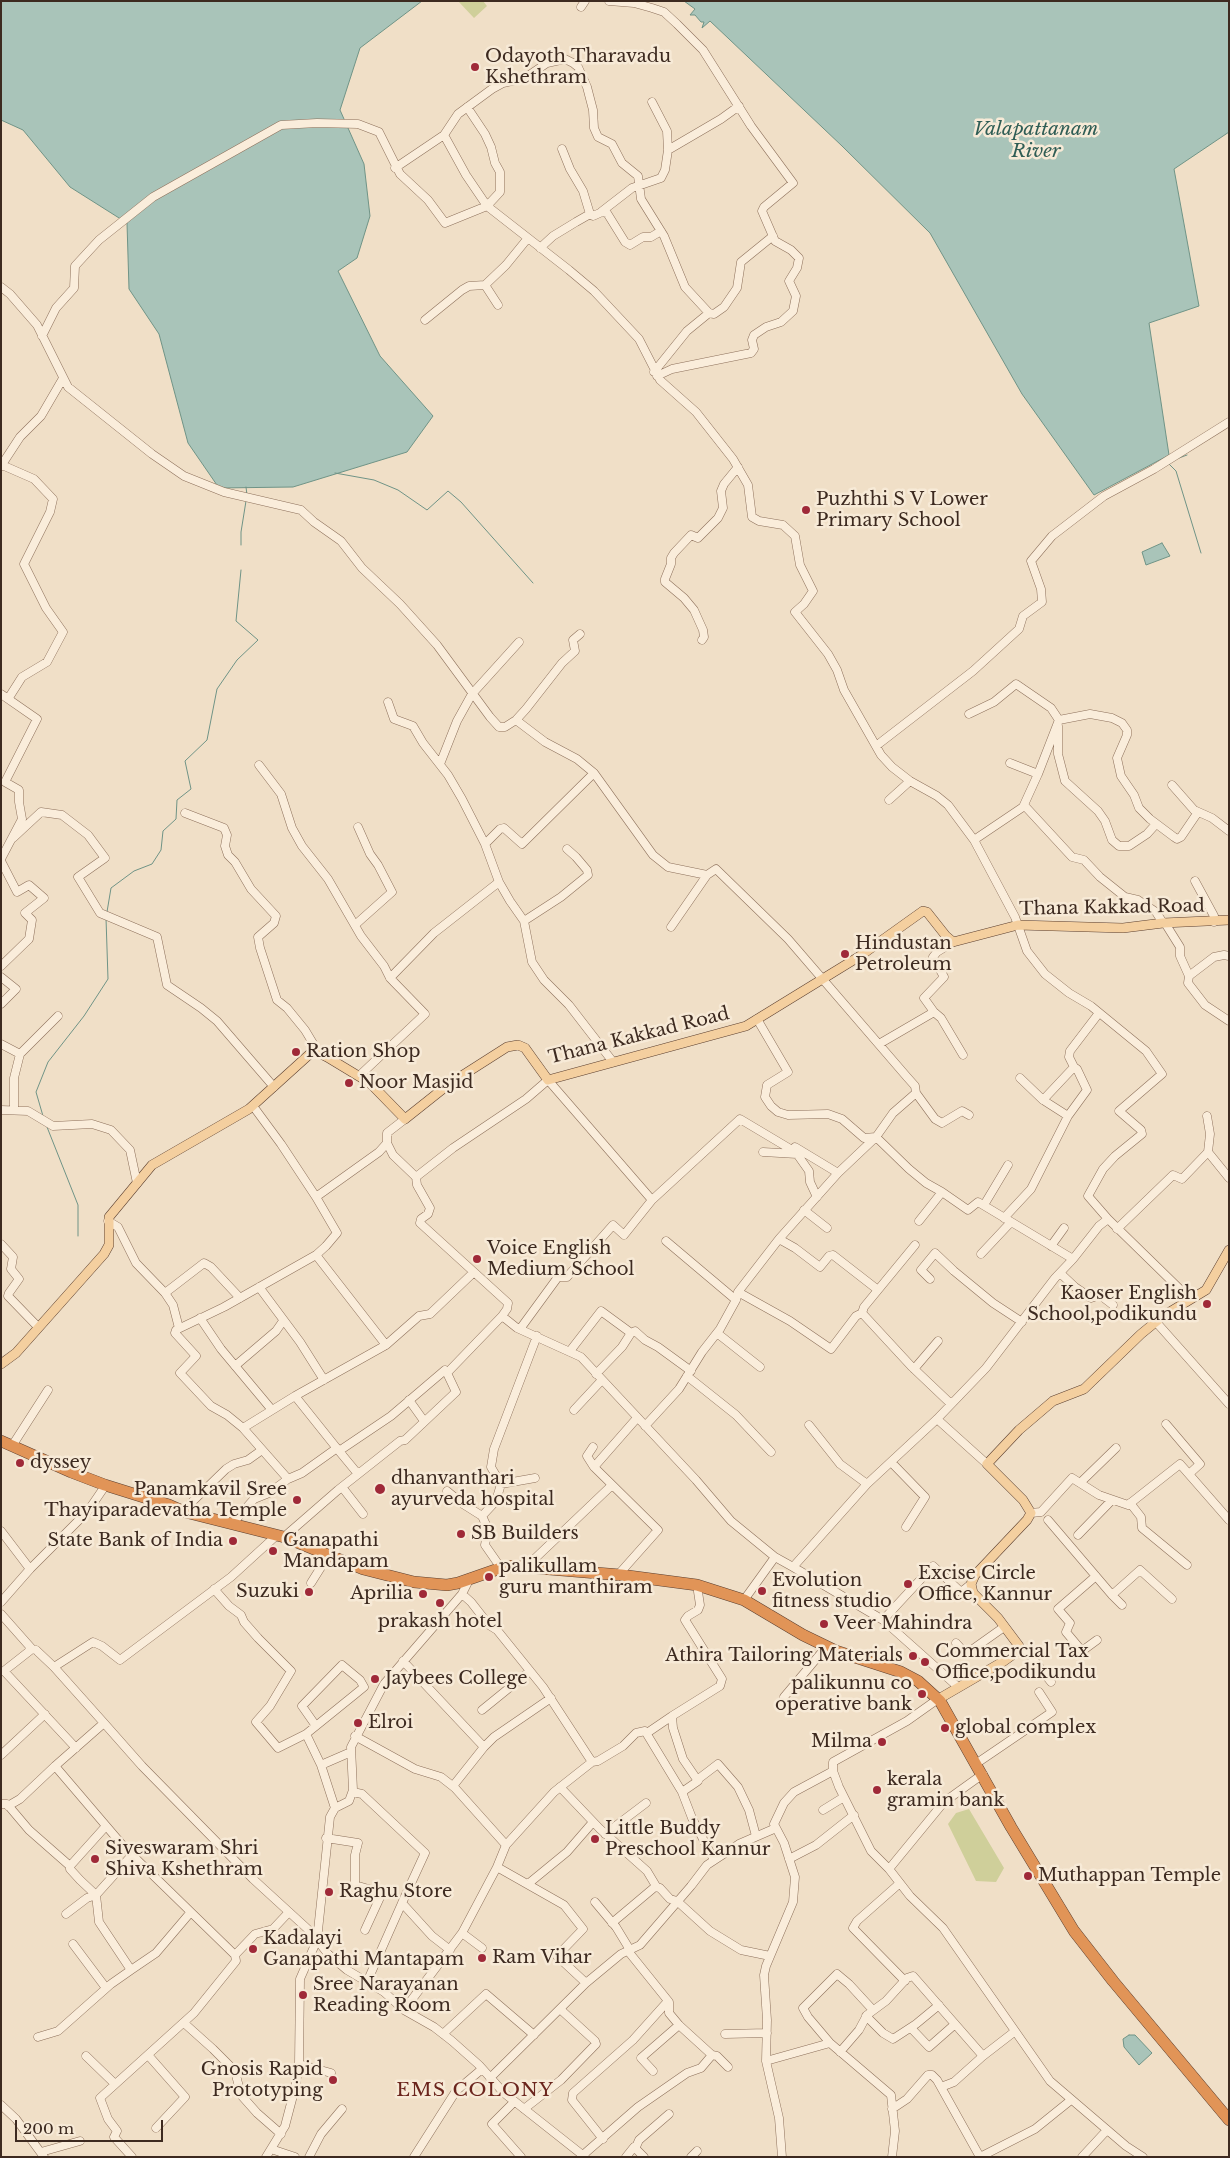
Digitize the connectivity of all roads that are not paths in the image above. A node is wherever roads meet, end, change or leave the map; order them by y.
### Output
1 (609, 1) edge
2 (652, 102) dead end
3 (467, 106) junction
4 (739, 106) junction
5 (444, 135) junction
6 (562, 149) dead end
7 (668, 150) junction
8 (395, 168) junction
9 (639, 184) junction
10 (487, 206) junction
11 (601, 212) junction
12 (590, 214) junction
13 (661, 231) junction
14 (773, 236) junction
15 (528, 238) junction
16 (540, 248) junction
17 (485, 285) junction
18 (1, 287) edge
19 (498, 305) dead end
20 (709, 313) junction
21 (424, 320) dead end
22 (42, 336) junction
23 (655, 374) junction
24 (62, 380) junction
25 (1229, 422) edge
26 (2, 463) edge
27 (738, 467) junction
28 (580, 634) dead end
29 (702, 640) dead end
30 (519, 642) dead end
31 (1, 694) edge
32 (472, 694) junction
33 (8, 699) junction
34 (388, 702) dead end
35 (969, 714) dead end
36 (516, 720) junction
37 (1058, 722) junction
38 (876, 746) junction
39 (1010, 763) dead end
40 (440, 764) junction
41 (259, 765) dead end
42 (594, 773) junction
43 (1038, 774) junction
44 (3, 781) edge
45 (910, 781) junction
46 (1172, 785) dead end
47 (889, 800) dead end
48 (1024, 804) junction
49 (1198, 812) junction
50 (185, 813) dead end
51 (1156, 824) junction
52 (358, 827) dead end
53 (1229, 831) edge
54 (13, 838) junction
55 (974, 840) junction
56 (485, 844) junction
57 (567, 849) dead end
58 (1, 860) edge
59 (707, 875) junction
60 (1195, 881) dead end
61 (499, 882) junction
62 (1229, 920) edge
63 (524, 921) junction
64 (1214, 922) junction
65 (1164, 923) junction
66 (355, 925) junction
67 (1018, 925) junction
68 (672, 927) dead end
69 (953, 942) junction
70 (1229, 956) edge
71 (1, 966) edge
72 (1189, 976) junction
73 (1, 977) edge
74 (390, 978) junction
75 (823, 979) junction
76 (1, 1004) edge
77 (934, 1012) junction
78 (1099, 1012) junction
79 (58, 1016) dead end
80 (757, 1019) junction
81 (1229, 1021) edge
82 (1, 1044) edge
83 (879, 1044) junction
84 (316, 1051) junction
85 (20, 1054) junction
86 (963, 1055) dead end
87 (613, 1062) junction
88 (1074, 1067) junction
89 (359, 1076) junction
90 (1020, 1078) dead end
91 (548, 1080) junction
92 (274, 1087) junction
93 (916, 1092) junction
94 (1043, 1100) junction
95 (253, 1106) junction
96 (1, 1110) edge
97 (14, 1110) junction
98 (969, 1115) dead end
99 (1068, 1116) junction
100 (1207, 1116) dead end
101 (405, 1118) junction
102 (876, 1137) junction
103 (387, 1143) junction
104 (763, 1152) dead end
105 (1208, 1152) junction
106 (1008, 1165) dead end
107 (838, 1173) junction
108 (416, 1177) junction
109 (1229, 1178) edge
110 (137, 1183) junction
111 (942, 1192) junction
112 (316, 1197) junction
113 (816, 1197) junction
114 (652, 1200) junction
115 (984, 1205) junction
116 (804, 1210) junction
117 (1108, 1219) junction
118 (1007, 1220) junction
119 (108, 1221) junction
120 (918, 1221) dead end
121 (827, 1228) dead end
122 (1064, 1228) dead end
123 (1117, 1229) junction
124 (779, 1239) junction
125 (666, 1241) dead end
126 (1, 1244) edge
127 (915, 1245) dead end
128 (1051, 1246) junction
129 (1229, 1250) edge
130 (981, 1254) dead end
131 (316, 1255) junction
132 (1073, 1259) junction
133 (474, 1272) junction
134 (1060, 1273) junction
135 (930, 1278) dead end
136 (259, 1287) junction
137 (878, 1290) junction
138 (738, 1292) junction
139 (165, 1293) junction
140 (240, 1298) junction
141 (1190, 1299) junction
142 (736, 1300) junction
143 (1113, 1305) dead end
144 (862, 1313) junction
145 (502, 1316) junction
146 (200, 1318) junction
147 (283, 1321) junction
148 (1022, 1322) junction
149 (1156, 1322) junction
150 (38, 1327) junction
151 (179, 1328) junction
152 (520, 1329) junction
153 (631, 1332) junction
154 (717, 1333) junction
155 (537, 1336) junction
156 (938, 1341) dead end
157 (386, 1345) junction
158 (570, 1352) junction
159 (1, 1364) edge
160 (235, 1366) junction
161 (760, 1367) dead end
162 (914, 1369) junction
163 (447, 1373) junction
164 (689, 1373) junction
165 (599, 1377) junction
166 (324, 1380) junction
167 (48, 1390) dead end
168 (295, 1396) junction
169 (409, 1400) junction
170 (951, 1404) junction
171 (1229, 1404) edge
172 (272, 1410) junction
173 (574, 1410) dead end
174 (637, 1418) junction
175 (937, 1419) junction
176 (424, 1421) junction
177 (1166, 1424) dead end
178 (809, 1425) dead end
179 (644, 1426) junction
180 (243, 1428) junction
181 (1, 1441) edge
182 (7, 1446) edge
183 (593, 1447) dead end
184 (1116, 1448) dead end
185 (338, 1449) junction
186 (262, 1450) junction
187 (772, 1452) dead end
188 (891, 1462) junction
189 (987, 1464) junction
190 (594, 1467) junction
191 (358, 1474) junction
192 (1189, 1474) junction
193 (535, 1478) dead end
194 (288, 1479) junction
195 (1080, 1483) junction
196 (501, 1484) junction
197 (867, 1484) junction
198 (611, 1486) junction
199 (104, 1487) junction
200 (342, 1487) junction
201 (447, 1490) dead end
202 (1111, 1501) junction
203 (1130, 1503) junction
204 (183, 1511) junction
205 (1031, 1513) junction
206 (363, 1514) dead end
207 (482, 1516) junction
208 (1048, 1520) dead end
209 (1229, 1520) edge
210 (232, 1524) junction
211 (906, 1527) dead end
212 (1, 1531) edge
213 (1078, 1535) dead end
214 (280, 1536) junction
215 (328, 1556) junction
216 (775, 1557) junction
217 (1187, 1565) dead end
218 (526, 1567) junction
219 (793, 1567) junction
220 (501, 1568) junction
221 (30, 1569) junction
222 (618, 1575) junction
223 (1096, 1576) junction
224 (470, 1578) junction
225 (312, 1583) dead end
226 (970, 1584) junction
227 (697, 1585) junction
228 (214, 1589) junction
229 (462, 1594) junction
230 (1112, 1595) junction
231 (1172, 1599) dead end
232 (744, 1600) junction
233 (1, 1602) edge
234 (1122, 1605) dead end
235 (1, 1614) edge
236 (883, 1620) junction
237 (1004, 1626) junction
238 (1097, 1640) dead end
239 (956, 1642) dead end
240 (827, 1646) junction
241 (32, 1649) junction
242 (1018, 1651) junction
243 (403, 1661) junction
244 (54, 1667) junction
245 (3, 1671) edge
246 (530, 1671) junction
247 (1051, 1682) dead end
248 (958, 1687) junction
249 (1039, 1692) dead end
250 (551, 1698) junction
251 (784, 1698) dead end
252 (940, 1698) junction
253 (482, 1710) dead end
254 (45, 1714) junction
255 (672, 1716) junction
256 (104, 1723) junction
257 (316, 1726) junction
258 (647, 1733) junction
259 (306, 1734) junction
260 (355, 1736) junction
261 (484, 1747) junction
262 (76, 1748) junction
263 (351, 1752) junction
264 (1, 1755) edge
265 (980, 1761) junction
266 (592, 1762) junction
267 (321, 1765) junction
268 (55, 1766) junction
269 (833, 1770) junction
270 (982, 1774) junction
271 (697, 1780) junction
272 (453, 1786) junction
273 (560, 1787) junction
274 (353, 1792) junction
275 (682, 1792) junction
276 (844, 1797) junction
277 (646, 1804) dead end
278 (5, 1805) edge
279 (335, 1808) junction
280 (823, 1810) dead end
281 (854, 1815) junction
282 (593, 1822) junction
283 (106, 1826) junction
284 (776, 1828) junction
285 (605, 1834) junction
286 (756, 1836) junction
287 (326, 1838) junction
288 (506, 1844) junction
289 (132, 1855) junction
290 (790, 1859) junction
291 (714, 1860) junction
292 (70, 1866) junction
293 (497, 1867) junction
294 (889, 1869) junction
295 (900, 1883) junction
296 (528, 1884) junction
297 (655, 1887) junction
298 (96, 1895) junction
299 (677, 1901) junction
300 (596, 1902) dead end
301 (402, 1903) junction
302 (289, 1912) junction
303 (190, 1913) junction
304 (66, 1914) dead end
305 (612, 1923) junction
306 (365, 1930) dead end
307 (462, 1933) junction
308 (317, 1940) junction
309 (74, 1944) dead end
310 (482, 1948) dead end
311 (450, 1950) junction
312 (629, 1950) junction
313 (235, 1955) junction
314 (770, 1956) junction
315 (131, 1970) junction
316 (904, 1980) junction
317 (367, 1982) junction
318 (586, 1984) junction
319 (106, 1988) junction
320 (668, 2001) junction
321 (939, 2005) junction
322 (872, 2009) junction
323 (404, 2010) junction
324 (560, 2010) junction
325 (866, 2016) junction
326 (184, 2023) junction
327 (679, 2025) junction
328 (954, 2025) junction
329 (911, 2028) junction
330 (1014, 2032) junction
331 (767, 2033) junction
332 (443, 2034) junction
333 (725, 2034) dead end
334 (534, 2036) junction
335 (38, 2037) dead end
336 (830, 2043) junction
337 (840, 2052) junction
338 (148, 2055) junction
339 (712, 2055) junction
340 (86, 2056) dead end
341 (982, 2056) junction
342 (766, 2061) junction
343 (299, 2064) junction
344 (728, 2067) dead end
345 (482, 2069) junction
346 (653, 2071) dead end
347 (332, 2073) dead end
348 (490, 2078) junction
349 (115, 2084) junction
350 (940, 2087) junction
351 (1071, 2100) junction
352 (514, 2102) junction
353 (1, 2105) edge
354 (342, 2109) dead end
355 (524, 2109) junction
356 (892, 2109) junction
357 (669, 2114) dead end
358 (1229, 2114) edge
359 (1229, 2120) edge
360 (156, 2128) dead end
361 (1107, 2130) junction
362 (281, 2134) junction
363 (603, 2139) junction
364 (80, 2141) dead end
365 (271, 2149) junction
366 (635, 2149) junction
367 (42, 2155) edge
368 (584, 2156) edge
369 (132, 2157) edge
370 (266, 2157) edge
371 (295, 2157) edge
372 (309, 2157) edge
373 (414, 2157) edge
374 (521, 2157) edge
375 (626, 2157) edge
376 (644, 2157) edge
377 (782, 2157) edge
378 (892, 2157) edge
379 (980, 2157) edge
380 (1082, 2157) edge
381 (1143, 2157) edge

1 - 4 street
2 - 7 street
3 - 5 street
3 - 9 street
3 - 10 street
4 - 7 street
4 - 14 street
5 - 8 street
5 - 10 street
6 - 12 street
7 - 9 street
8 - 10 street
8 - 22 street
9 - 11 street
9 - 13 street
10 - 15 street
11 - 12 street
11 - 13 street
12 - 16 street
13 - 20 street
14 - 20 street
14 - 23 street
15 - 16 street
15 - 17 street
16 - 23 street
17 - 19 street
17 - 21 street
18 - 22 street
20 - 23 street
22 - 24 street
23 - 27 street
24 - 26 street
24 - 32 street
25 - 38 street
26 - 33 street
27 - 29 street
27 - 38 street
28 - 36 street
30 - 32 street
31 - 33 street
32 - 36 street
32 - 40 street
33 - 44 street
34 - 40 street
35 - 37 street
36 - 42 street
37 - 43 street
37 - 51 street
37 - 51 street
38 - 45 street
39 - 43 street
40 - 56 street
41 - 66 street
42 - 56 street
42 - 59 street
43 - 48 street
44 - 54 street
45 - 47 street
45 - 55 street
46 - 49 street
48 - 55 street
48 - 65 street
49 - 51 street
49 - 53 street
50 - 84 street
52 - 66 street
54 - 58 street
54 - 92 street
55 - 67 street
56 - 61 street
57 - 63 street
58 - 71 street
59 - 68 street
59 - 75 street
60 - 64 street
61 - 63 street
61 - 74 street
62 - 64 main road, Thana Kakkad Road
63 - 87 street
64 - 65 main road, Thana Kakkad Road
65 - 67 main road, Thana Kakkad Road
65 - 72 street
66 - 74 street
67 - 69 main road, Thana Kakkad Road
67 - 78 street
69 - 75 main road, Thana Kakkad Road
69 - 77 street
70 - 72 street
72 - 81 street
73 - 76 street
74 - 89 street
75 - 80 main road, Thana Kakkad Road
75 - 83 street
77 - 83 street
77 - 86 street
78 - 88 street
78 - 117 street
79 - 85 street
80 - 87 main road, Thana Kakkad Road
80 - 102 street
82 - 85 street
83 - 93 street
84 - 89 main road
84 - 92 main road
85 - 97 street
87 - 91 main road, Thana Kakkad Road
88 - 94 street
88 - 99 street
89 - 101 main road
90 - 94 street
91 - 101 main road, Thana Kakkad Road
91 - 108 street
91 - 114 street
92 - 95 main road
93 - 98 street
93 - 102 street
94 - 99 street
95 - 110 main road
95 - 112 street
96 - 97 street
97 - 110 street
99 - 118 street
100 - 105 street
101 - 103 street
102 - 107 street
102 - 111 street
103 - 108 street
103 - 112 street
104 - 113 street
105 - 109 street
105 - 123 street
106 - 115 street
107 - 113 street
107 - 114 street
108 - 133 street
110 - 119 main road
111 - 115 street
111 - 120 street
112 - 131 street
113 - 116 street
114 - 152 street
115 - 118 street
116 - 121 street
116 - 124 street
117 - 123 street
117 - 132 street
118 - 128 street
118 - 130 street
119 - 139 street
119 - 150 main road
122 - 128 street
123 - 141 street
124 - 137 street
124 - 138 street
125 - 142 street
126 - 150 street
127 - 137 street
128 - 132 street
129 - 141 main road
131 - 136 street
131 - 157 street
132 - 134 street
133 - 145 street
133 - 157 street
134 - 143 street
134 - 148 street
135 - 148 street
136 - 140 street
136 - 147 street
137 - 144 street
138 - 142 street
138 - 144 street
139 - 140 street
139 - 151 street
140 - 146 street
141 - 149 main road
142 - 154 street
144 - 162 street
145 - 152 street
145 - 163 street
146 - 151 street
146 - 160 street
147 - 160 street
147 - 166 street
148 - 170 street
149 - 171 street
149 - 189 main road
150 - 159 main road
151 - 180 street
152 - 155 street
153 - 158 street
153 - 164 street
153 - 165 street
154 - 161 street
154 - 164 street
155 - 158 street
155 - 196 street
156 - 162 street
157 - 166 street
158 - 165 street
160 - 172 street
162 - 170 street
163 - 169 street
163 - 176 street
164 - 179 street
164 - 187 street
165 - 173 street
165 - 174 street
166 - 168 street
167 - 182 street
168 - 172 street
168 - 185 street
169 - 176 street
169 - 185 street
170 - 175 street
172 - 180 street
174 - 179 street
174 - 190 street
175 - 188 street
175 - 189 street
176 - 191 street
177 - 192 street
178 - 197 street
179 - 216 street
180 - 186 street
181 - 182 highway
182 - 199 highway
183 - 190 street
184 - 195 street
185 - 191 street
185 - 194 street
186 - 194 street
186 - 204 street
188 - 197 street
188 - 211 street
189 - 205 main road
190 - 198 street
191 - 200 street
192 - 203 street
192 - 209 street
193 - 196 street
194 - 210 street
195 - 202 street
195 - 205 street
196 - 207 street
197 - 219 street
198 - 218 street
198 - 222 street
199 - 204 highway
199 - 221 street
200 - 206 street
200 - 214 street
201 - 207 street
202 - 203 street
202 - 213 street
203 - 217 street
204 - 210 highway
205 - 226 main road
207 - 220 street
208 - 223 street
210 - 214 highway
212 - 221 street
214 - 215 highway
214 - 228 street
215 - 224 highway
215 - 225 street
216 - 219 street
216 - 232 street
218 - 220 highway
218 - 222 highway
219 - 236 street
220 - 224 highway
221 - 233 street
222 - 227 highway
223 - 230 street
223 - 238 street
224 - 229 street
226 - 236 street
226 - 237 main road
227 - 232 highway
227 - 255 street
228 - 244 street
228 - 259 street
229 - 243 street
229 - 246 street
230 - 231 street
230 - 234 street
232 - 240 highway
235 - 241 street
236 - 248 street
237 - 239 street
237 - 242 main road
240 - 251 street
240 - 252 highway
241 - 244 street
241 - 245 street
242 - 247 street
242 - 248 main road
243 - 260 street
243 - 261 street
244 - 256 street
245 - 254 street
246 - 250 street
246 - 253 street
248 - 252 main road
249 - 265 street
250 - 261 street
250 - 266 street
252 - 265 highway
252 - 269 street
252 - 270 highway
254 - 262 street
254 - 264 street
255 - 258 street
255 - 271 street
256 - 262 street
256 - 302 street
257 - 257 street
257 - 259 street
258 - 266 street
258 - 275 street
259 - 267 street
260 - 263 street
260 - 272 street
261 - 272 street
262 - 268 street
263 - 267 street
263 - 274 street
265 - 358 highway
266 - 273 street
267 - 279 street
268 - 278 street
268 - 283 street
269 - 276 street
269 - 284 street
270 - 294 street
270 - 359 highway
271 - 275 street
271 - 286 street
272 - 288 street
273 - 282 street
273 - 288 street
274 - 279 street
274 - 301 street
275 - 291 street
276 - 280 street
276 - 281 street
277 - 285 street
278 - 292 street
279 - 287 street
281 - 290 street
281 - 294 street
282 - 285 street
282 - 296 street
283 - 289 street
283 - 292 street
284 - 286 street
284 - 290 street
285 - 297 street
286 - 291 street
287 - 306 street
287 - 308 street
288 - 293 street
289 - 298 street
289 - 303 street
290 - 314 street
291 - 299 street
292 - 298 street
293 - 296 street
293 - 307 street
294 - 295 street
295 - 316 street
295 - 330 street
296 - 318 street
297 - 299 street
297 - 305 street
298 - 304 street
298 - 315 street
299 - 312 street
299 - 314 street
300 - 305 street
301 - 311 street
301 - 317 street
302 - 308 street
302 - 313 street
303 - 313 street
303 - 315 street
305 - 312 street
307 - 310 street
307 - 311 street
308 - 317 street
308 - 343 street
309 - 319 street
311 - 323 street
312 - 318 street
312 - 320 street
313 - 326 street
314 - 331 street
315 - 319 street
316 - 321 street
316 - 322 street
317 - 323 street
318 - 324 street
319 - 335 street
320 - 327 street
320 - 363 street
321 - 328 street
321 - 329 street
322 - 325 street
322 - 336 street
323 - 332 street
324 - 334 street
324 - 355 street
325 - 329 street
325 - 337 street
326 - 338 street
326 - 362 street
327 - 339 street
327 - 346 street
328 - 329 street
328 - 341 street
330 - 341 street
330 - 351 street
331 - 333 street
331 - 342 street
332 - 334 street
332 - 345 street
334 - 348 street
336 - 337 street
336 - 342 street
337 - 356 street
338 - 349 street
338 - 360 street
339 - 344 street
339 - 363 street
340 - 349 street
341 - 350 street
342 - 377 street
343 - 347 street
343 - 362 street
345 - 348 street
345 - 373 street
348 - 352 street
349 - 369 street
350 - 356 street
350 - 379 street
351 - 361 street
351 - 379 street
352 - 355 street
352 - 374 street
353 - 367 street
354 - 372 street
355 - 368 street
356 - 378 street
357 - 366 street
361 - 380 street
361 - 381 street
362 - 365 street
363 - 368 street
364 - 367 street
365 - 370 street
365 - 371 street
366 - 375 street
366 - 376 street

